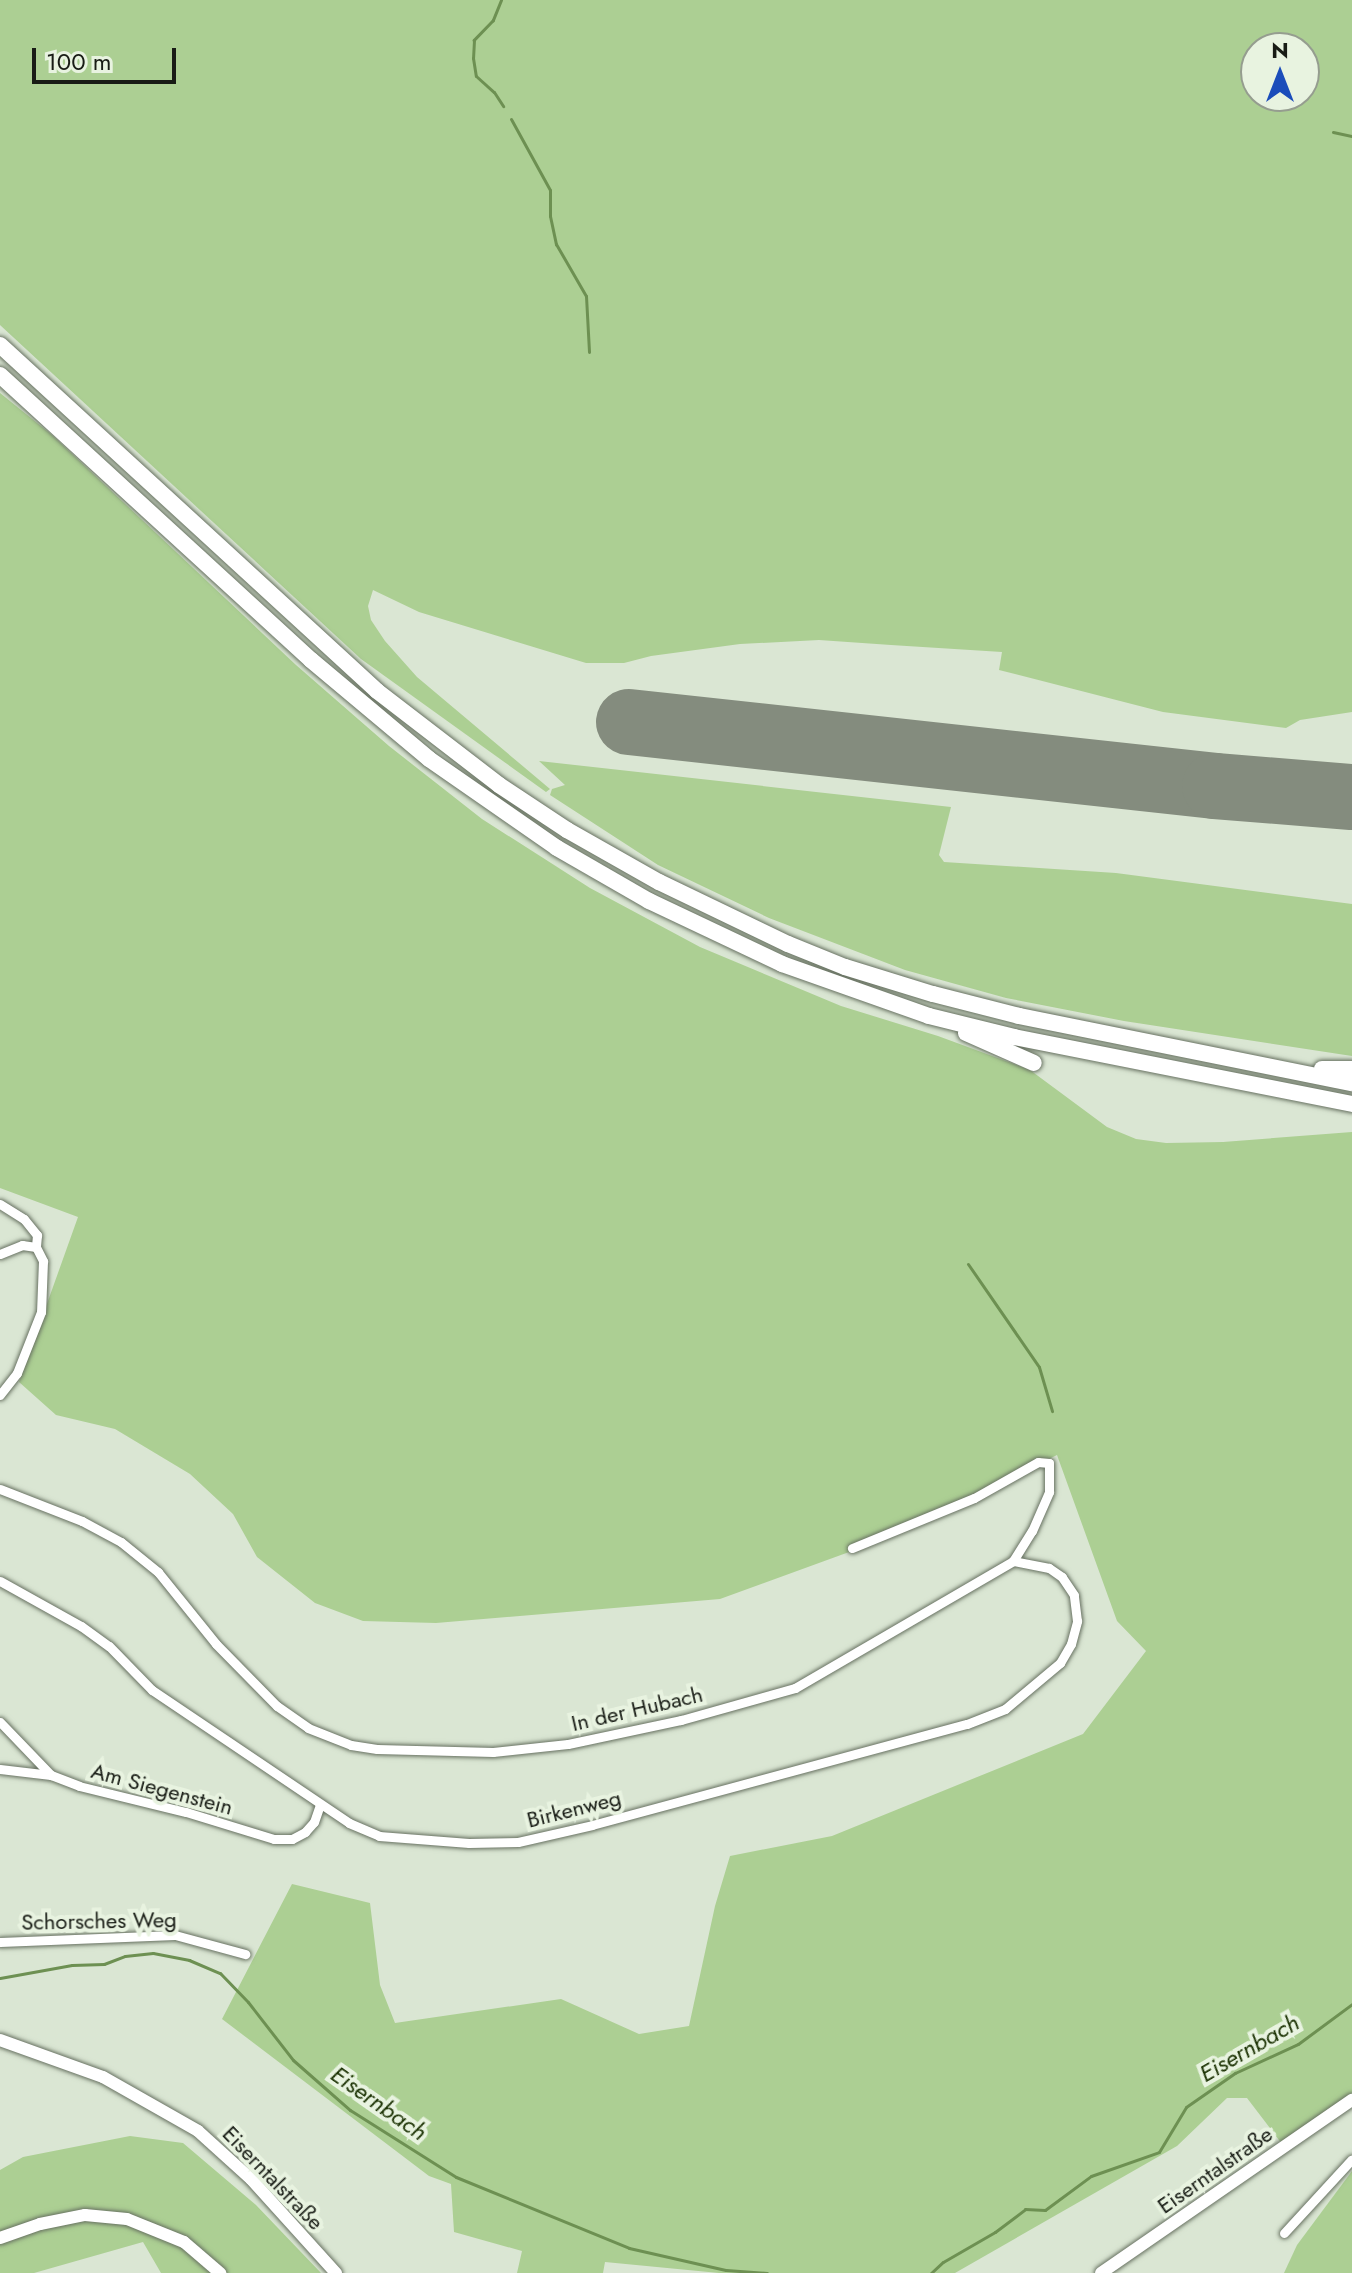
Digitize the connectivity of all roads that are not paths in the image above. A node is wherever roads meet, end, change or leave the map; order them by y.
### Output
1 (0, 345) edge
2 (0, 375) edge
3 (929, 1016) junction
4 (1034, 1063) dead end
5 (1262, 1063) junction
6 (1352, 1069) edge
7 (1352, 1083) edge
8 (1352, 1104) edge
9 (0, 1204) edge
10 (36, 1247) junction
11 (0, 1254) edge
12 (0, 1395) edge
13 (0, 1489) edge
14 (852, 1548) dead end
15 (1013, 1561) junction
16 (0, 1581) edge
17 (0, 1722) edge
18 (0, 1769) edge
19 (51, 1775) junction
20 (320, 1805) junction
21 (0, 1942) edge
22 (245, 1954) dead end
23 (0, 2040) edge
24 (1352, 2100) edge
25 (1352, 2159) edge
26 (1284, 2233) dead end
27 (0, 2238) edge
28 (220, 2273) edge
29 (336, 2273) edge
30 (1101, 2273) edge

1 - 5 highway
2 - 3 highway
3 - 4 highway
3 - 8 highway
5 - 6 highway
5 - 7 highway
9 - 10 street
10 - 11 street
10 - 12 street
13 - 15 street, In der Hubach
14 - 15 street, In der Hubach
15 - 20 street, Birkenweg
16 - 20 street, Birkenweg
17 - 19 street, Am Siegenstein
18 - 19 street
19 - 20 street, Am Siegenstein
21 - 22 street, Schorsches Weg
23 - 29 main road, Eiserntalstraße
24 - 30 main road, Eiserntalstraße
25 - 26 street
27 - 28 main road

